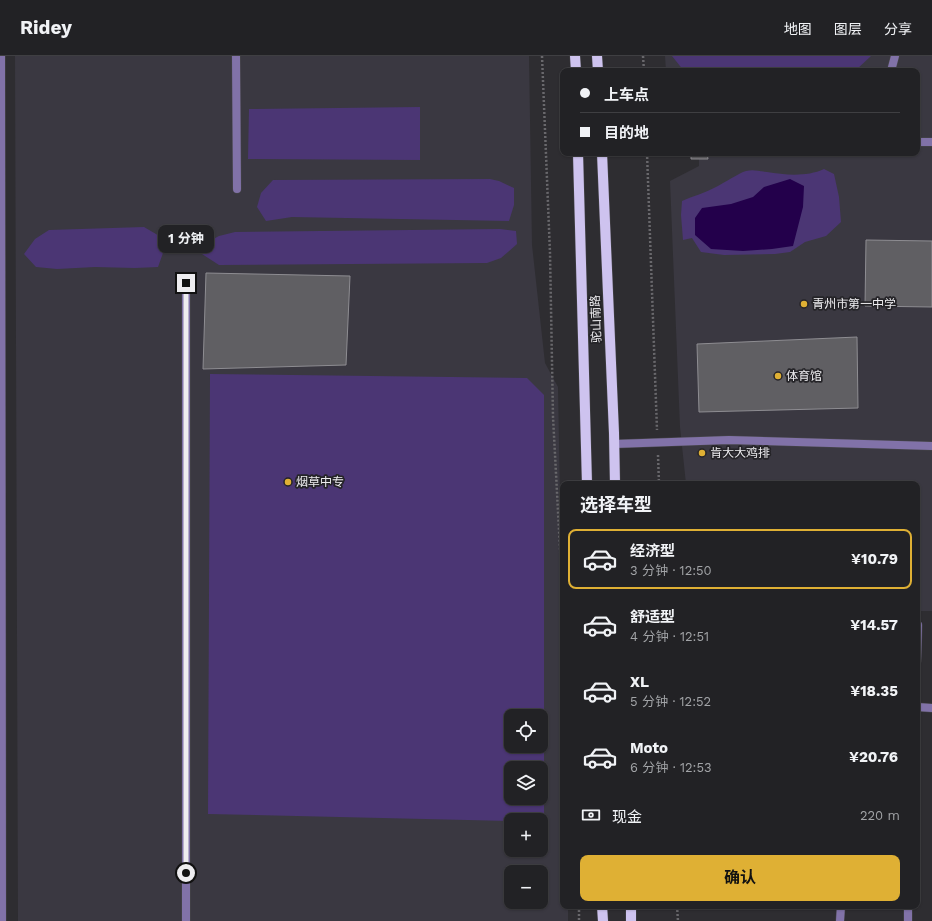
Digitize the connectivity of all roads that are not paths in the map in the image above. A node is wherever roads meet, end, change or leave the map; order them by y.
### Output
1 (1, 56) edge
2 (236, 56) edge
3 (576, 56) edge
4 (597, 56) edge
5 (895, 56) edge
6 (576, 68) edge
7 (598, 68) edge
8 (892, 68) edge
9 (920, 142) edge
10 (932, 142) edge
11 (578, 156) edge
12 (602, 156) edge
13 (237, 189) dead end
14 (1, 223) edge
15 (1, 240) edge
16 (186, 283) dead end
17 (614, 444) junction
18 (932, 446) edge
19 (587, 481) edge
20 (615, 481) edge
21 (920, 707) edge
22 (932, 708) edge
23 (602, 909) edge
24 (631, 909) edge
25 (841, 909) edge
26 (908, 909) edge
27 (2, 921) edge
28 (186, 921) edge
29 (602, 921) edge
30 (631, 921) edge
31 (840, 921) edge
32 (908, 921) edge

1 - 14 street
2 - 13 street
3 - 6 main road
4 - 7 main road
5 - 8 street
9 - 10 street
11 - 19 main road, 驼山南路
12 - 17 main road, 驼山南路
14 - 15 street
15 - 27 street
16 - 28 street
17 - 18 street
17 - 20 main road, 驼山南路
21 - 22 street
23 - 29 main road
24 - 30 main road
25 - 31 street
26 - 32 street

